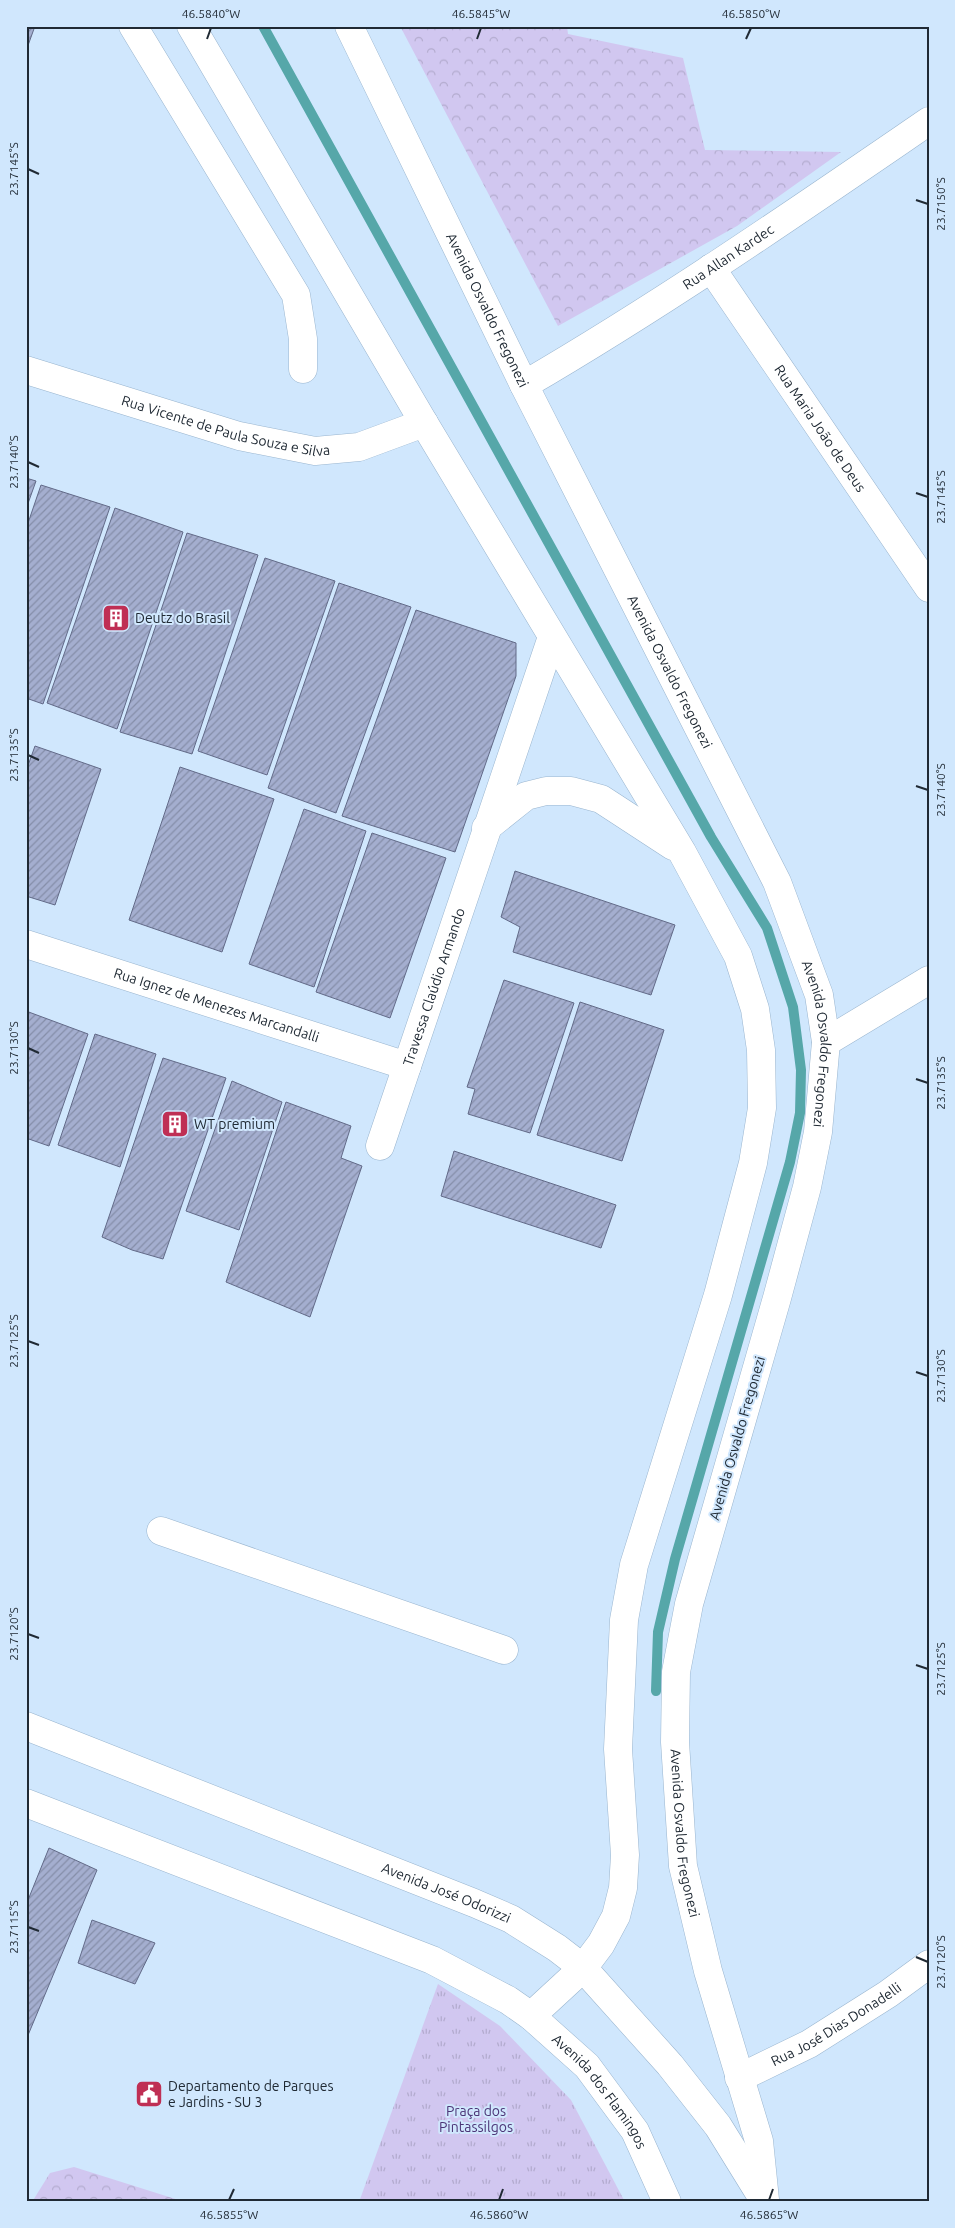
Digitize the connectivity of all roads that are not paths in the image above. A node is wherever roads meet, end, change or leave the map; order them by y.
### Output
1 (133, 26) edge
2 (191, 26) edge
3 (349, 26) edge
4 (929, 121) edge
5 (710, 268) junction
6 (303, 369) dead end
7 (26, 370) edge
8 (524, 385) junction
9 (424, 423) junction
10 (924, 571) edge
11 (552, 637) junction
12 (486, 828) junction
13 (682, 852) junction
14 (26, 944) edge
15 (929, 980) edge
16 (826, 1042) junction
17 (406, 1066) junction
18 (380, 1146) dead end
19 (160, 1532) dead end
20 (504, 1650) dead end
21 (26, 1726) edge
22 (26, 1803) edge
23 (929, 1964) edge
24 (583, 1968) junction
25 (531, 2016) junction
26 (739, 2078) junction
27 (765, 2201) edge
28 (667, 2202) edge

1 - 6 street
2 - 9 street
3 - 8 street, Avenida Osvaldo Fregonezi
4 - 5 street, Rua Allan Kardec
5 - 8 street, Rua Allan Kardec
5 - 10 street, Rua Maria João de Deus
7 - 9 street, Rua Vicente de Paula Souza e Silva
8 - 16 street, Avenida Osvaldo Fregonezi
9 - 11 street
11 - 12 street, Travessa Claúdio Armando
11 - 13 street
12 - 13 street
12 - 17 street, Travessa Claúdio Armando
13 - 24 street
14 - 17 street, Rua Ignez de Menezes Marcandalli
15 - 16 street
16 - 26 street, Avenida Osvaldo Fregonezi
17 - 18 street, Travessa Claúdio Armando
19 - 20 street
21 - 24 street, Avenida José Odorizzi
22 - 25 street, Avenida dos Flamingos
23 - 26 street, Rua José Dias Donadelli
24 - 25 street
24 - 27 street, Avenida José Odorizzi
25 - 28 street, Avenida dos Flamingos
26 - 27 street, Avenida Osvaldo Fregonezi

